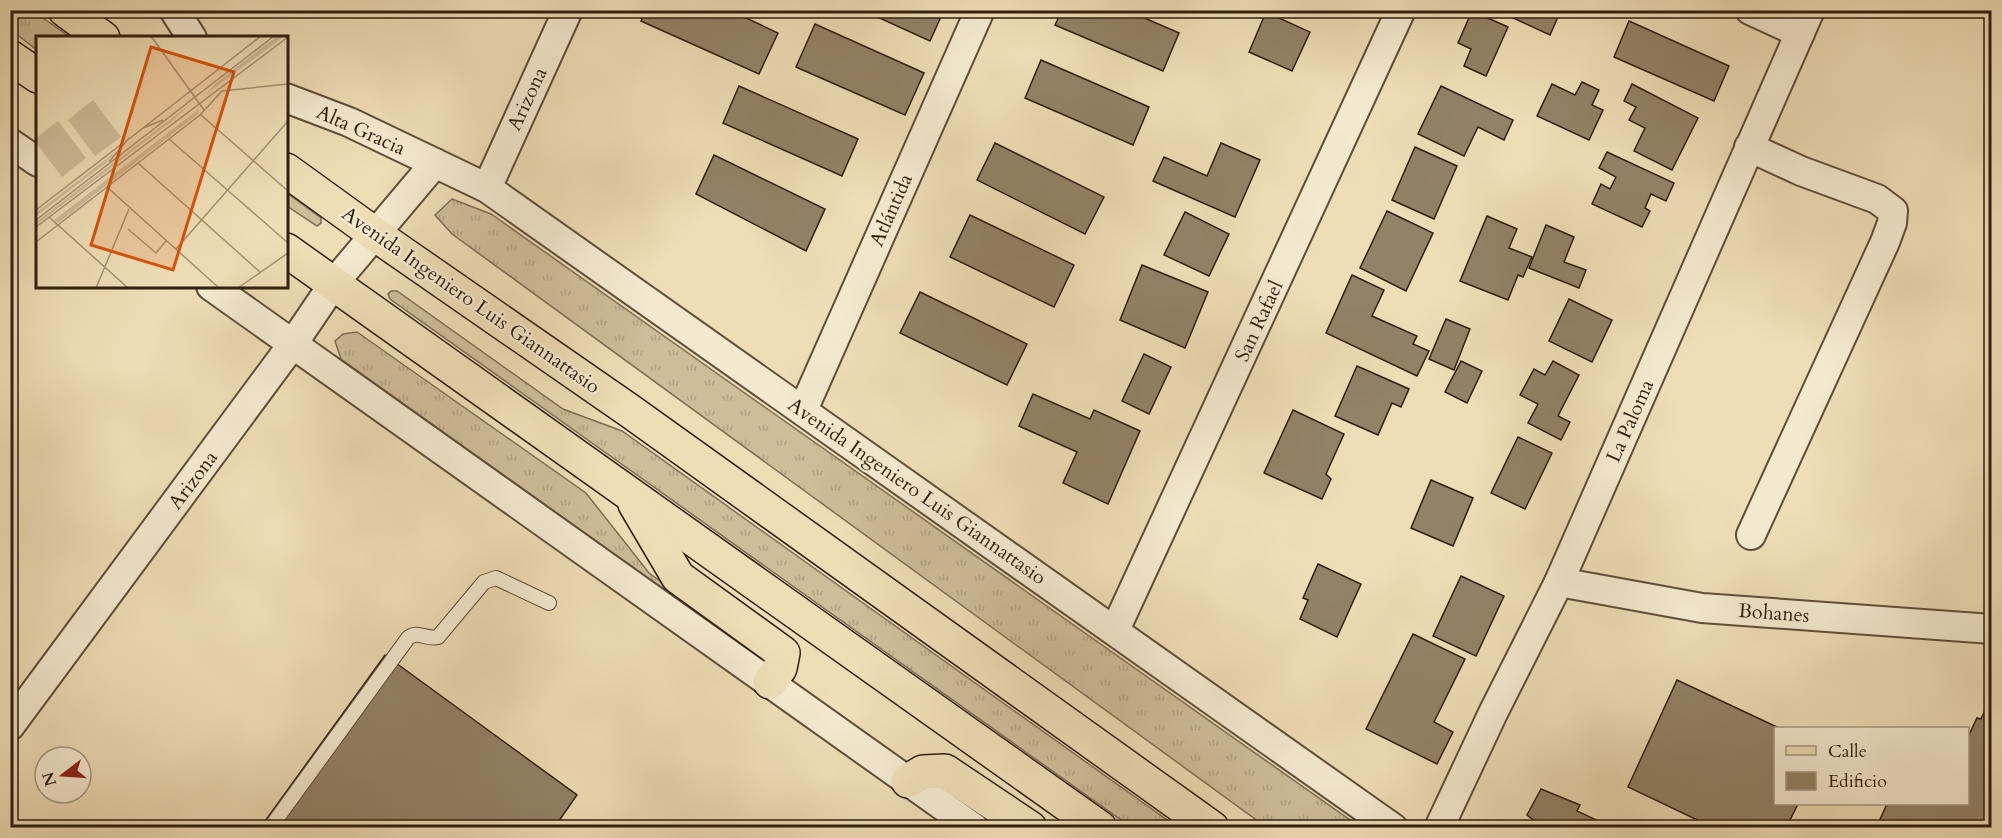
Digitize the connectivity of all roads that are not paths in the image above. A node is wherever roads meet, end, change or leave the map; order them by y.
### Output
1 (65, 10) edge
2 (174, 10) edge
3 (568, 10) edge
4 (980, 10) edge
5 (1401, 10) edge
6 (1750, 10) edge
7 (1805, 22) edge
8 (100, 36) edge
9 (191, 36) edge
10 (10, 57) edge
11 (36, 75) edge
12 (288, 99) edge
13 (10, 142) edge
14 (1749, 147) junction
15 (36, 161) edge
16 (435, 163) junction
17 (288, 171) edge
18 (487, 188) junction
19 (376, 235) junction
20 (288, 251) edge
21 (334, 283) junction
22 (214, 288) edge
23 (292, 345) junction
24 (803, 410) junction
25 (629, 494) junction
26 (1751, 535) dead end
27 (1559, 582) junction
28 (549, 603) dead end
29 (1992, 629) edge
30 (1115, 630) junction
31 (770, 682) junction
32 (10, 726) edge
33 (908, 781) junction
34 (270, 828) edge
35 (974, 828) edge
36 (1030, 828) edge
37 (1100, 828) edge
38 (1212, 828) edge
39 (1393, 828) edge
40 (1439, 828) edge

1 - 8 main road
2 - 9 street
3 - 18 street, Arizona
4 - 24 street, Atlántida
5 - 30 street, San Rafael
6 - 7 street
7 - 14 street, La Paloma
10 - 11 main road
12 - 16 street, Alta Gracia
13 - 15 street
14 - 26 street
14 - 27 street, La Paloma
16 - 18 street, Avenida Ingeniero Luis Giannattasio
16 - 19 street, Arizona
17 - 19 main road, Avenida Ingeniero Luis Giannattasio
18 - 24 street, Avenida Ingeniero Luis Giannattasio
19 - 21 street, Arizona
19 - 38 main road, Avenida Ingeniero Luis Giannattasio
20 - 21 main road
21 - 23 street, Arizona
21 - 25 main road
22 - 23 street
23 - 31 street
23 - 32 street, Arizona
24 - 30 street, Avenida Ingeniero Luis Giannattasio
25 - 31 main road
25 - 37 main road
27 - 29 street, Bohanes
27 - 40 street, La Paloma
28 - 34 lane
30 - 39 street, Avenida Ingeniero Luis Giannattasio
31 - 33 street
33 - 35 street
33 - 36 main road

